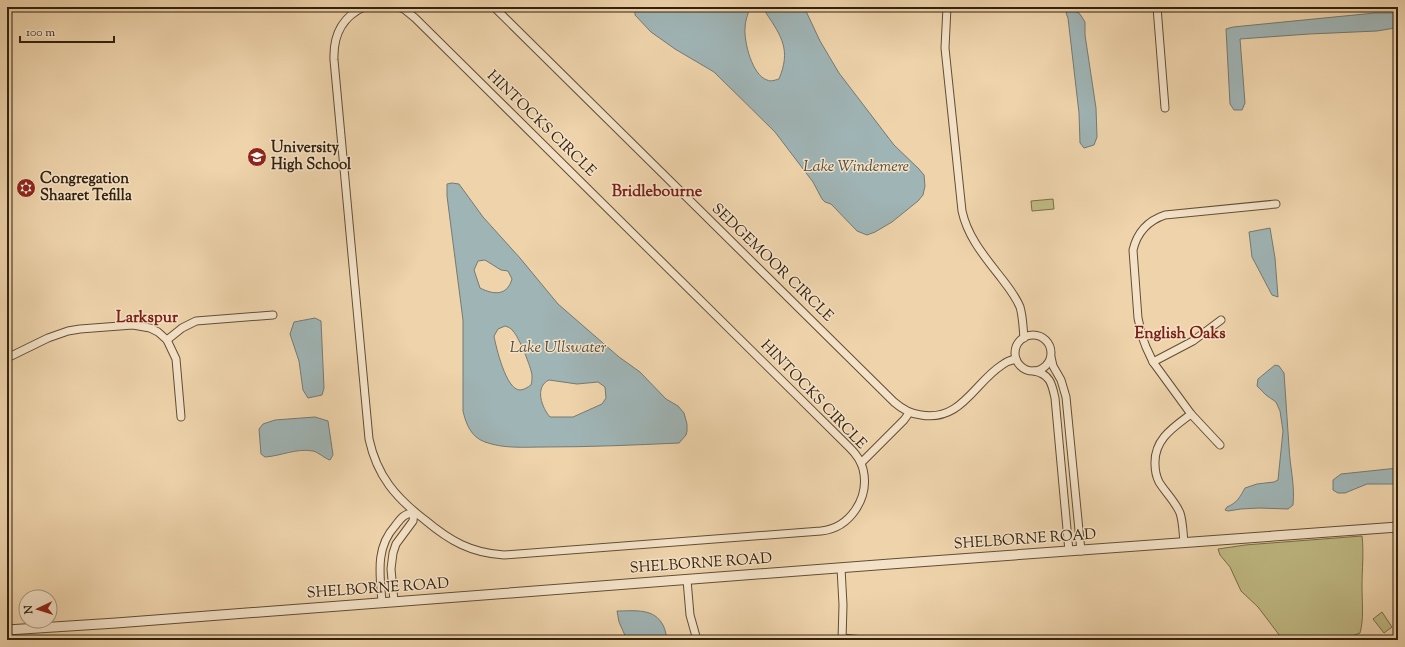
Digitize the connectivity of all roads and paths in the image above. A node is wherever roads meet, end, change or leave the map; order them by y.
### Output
1 (364, 7) edge
2 (494, 7) edge
3 (947, 7) edge
4 (1157, 7) edge
5 (402, 8) edge
6 (1165, 108) dead end
7 (1276, 204) dead end
8 (273, 315) dead end
9 (1221, 320) dead end
10 (1024, 338) junction
11 (167, 340) junction
12 (1051, 357) junction
13 (7, 358) edge
14 (1016, 359) junction
15 (1153, 362) junction
16 (1034, 371) junction
17 (909, 413) junction
18 (1191, 414) junction
19 (181, 417) dead end
20 (1220, 445) dead end
21 (861, 463) junction
22 (414, 512) junction
23 (1398, 527) edge
24 (1184, 543) junction
25 (1081, 551) junction
26 (1069, 552) junction
27 (841, 568) junction
28 (687, 580) junction
29 (382, 602) junction
30 (394, 602) junction
31 (7, 630) edge
32 (842, 639) edge
33 (697, 640) edge
34 (864, 640) edge

1 - 22 street, HINTOCKS CIRCLE
2 - 17 street, SEDGEMOOR CIRCLE
3 - 10 street
4 - 6 street
5 - 21 street, HINTOCKS CIRCLE
7 - 15 street
8 - 11 street
9 - 15 street
10 - 12 street
10 - 14 street
11 - 13 street
11 - 19 street
12 - 16 street
12 - 25 street
14 - 16 street
14 - 17 street, SEDGEMOOR CIRCLE
15 - 18 street
16 - 26 street
17 - 21 street
18 - 20 street
18 - 24 street
21 - 22 street, HINTOCKS CIRCLE
22 - 29 street
22 - 30 street
23 - 24 street, SHELBORNE ROAD
24 - 25 street, SHELBORNE ROAD
25 - 26 street, SHELBORNE ROAD
26 - 27 street, SHELBORNE ROAD
27 - 28 street, SHELBORNE ROAD
27 - 32 street
28 - 30 street, SHELBORNE ROAD
28 - 33 street
29 - 30 street, SHELBORNE ROAD
29 - 31 street, SHELBORNE ROAD
32 - 34 street

